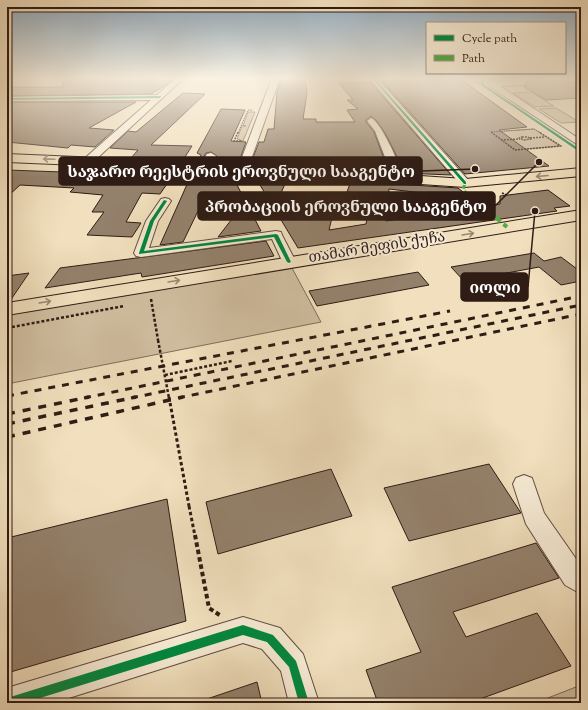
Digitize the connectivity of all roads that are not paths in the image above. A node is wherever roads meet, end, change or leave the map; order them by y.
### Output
1 (145, 111) edge
2 (264, 111) edge
3 (402, 111) edge
4 (522, 111) edge
5 (532, 111) edge
6 (371, 121) dead end
7 (581, 144) edge
8 (581, 152) edge
9 (7, 158) edge
10 (89, 160) junction
11 (243, 168) junction
12 (581, 172) edge
13 (395, 179) junction
14 (465, 183) junction
15 (165, 201) dead end
16 (581, 215) edge
17 (289, 262) junction
18 (7, 309) edge
19 (524, 484) dead end
20 (581, 582) edge
21 (7, 703) edge
22 (304, 703) edge

1 - 10 street
2 - 11 street
3 - 14 street
4 - 8 street
5 - 7 street
6 - 13 street
10 -> 9 main road
10 - 11 main road
11 - 13 main road
12 -> 14 main road
13 - 14 main road
15 - 17 street
17 -> 16 main road, თამარ მეფის ქუჩა
18 -> 17 main road, თამარ მეფის ქუჩა
19 - 20 street
21 - 22 street

